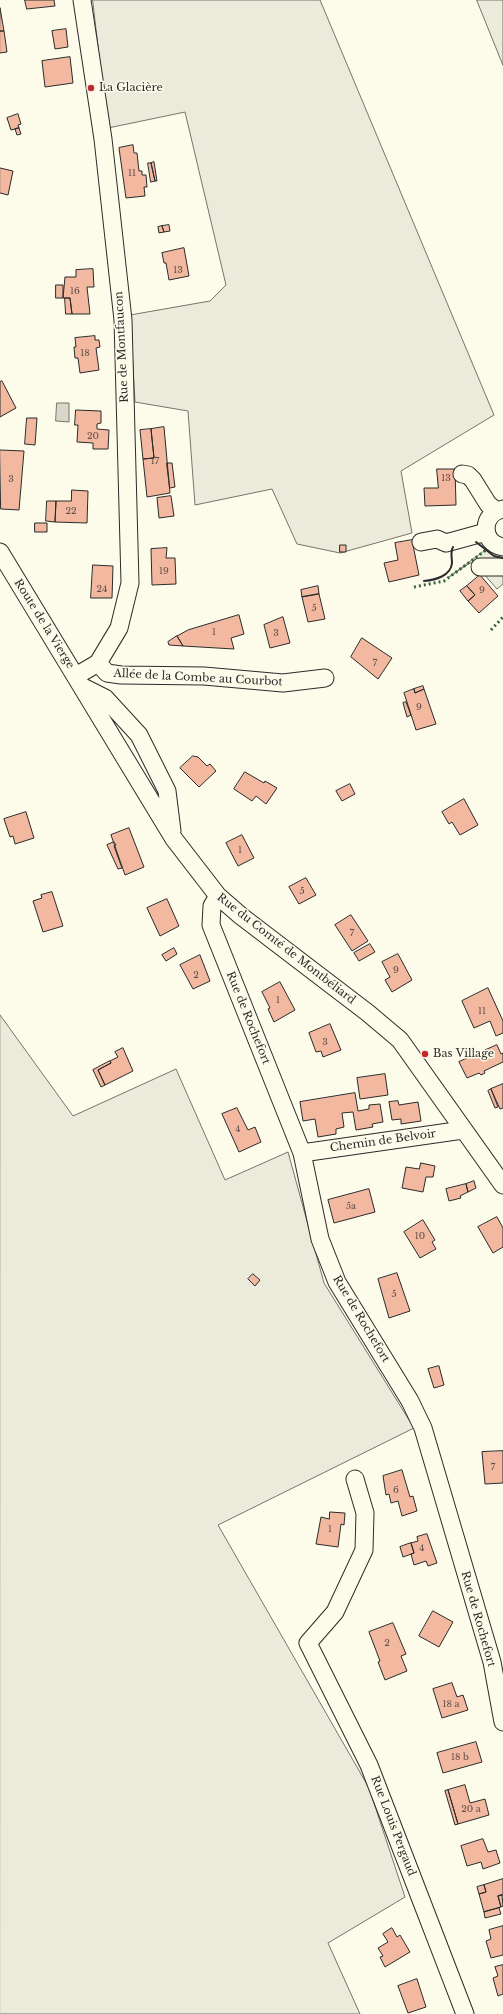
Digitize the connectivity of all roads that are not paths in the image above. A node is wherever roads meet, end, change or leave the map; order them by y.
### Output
1 (82, 0) edge
2 (462, 474) dead end
3 (500, 510) edge
4 (486, 532) junction
5 (421, 542) dead end
6 (503, 547) edge
7 (0, 552) edge
8 (480, 567) dead end
9 (503, 567) edge
10 (98, 663) junction
11 (325, 678) dead end
12 (79, 682) junction
13 (174, 839) junction
14 (218, 896) junction
15 (463, 1130) junction
16 (302, 1152) junction
17 (502, 1182) edge
18 (355, 1479) dead end
19 (503, 1722) edge
20 (465, 2014) edge

1 - 10 street, Rue de Montfaucon
2 - 3 street
3 - 4 street
4 - 5 street
4 - 6 street
7 - 12 street, Route de la Vierge
8 - 9 street
10 - 11 street, Allée de la Combe au Courbot
10 - 12 street, Rue de Montfaucon
12 - 13 street, Rue du Comté de Montbéliard
12 - 13 street
13 - 14 street, Rue du Comté de Montbéliard
14 - 15 street, Rue du Comté de Montbéliard
14 - 16 street, Rue de Rochefort
15 - 16 street, Chemin de Belvoir
15 - 17 street, Rue du Comté de Montbéliard
16 - 19 street, Rue de Rochefort
18 - 20 street, Rue Louis Pergaud

